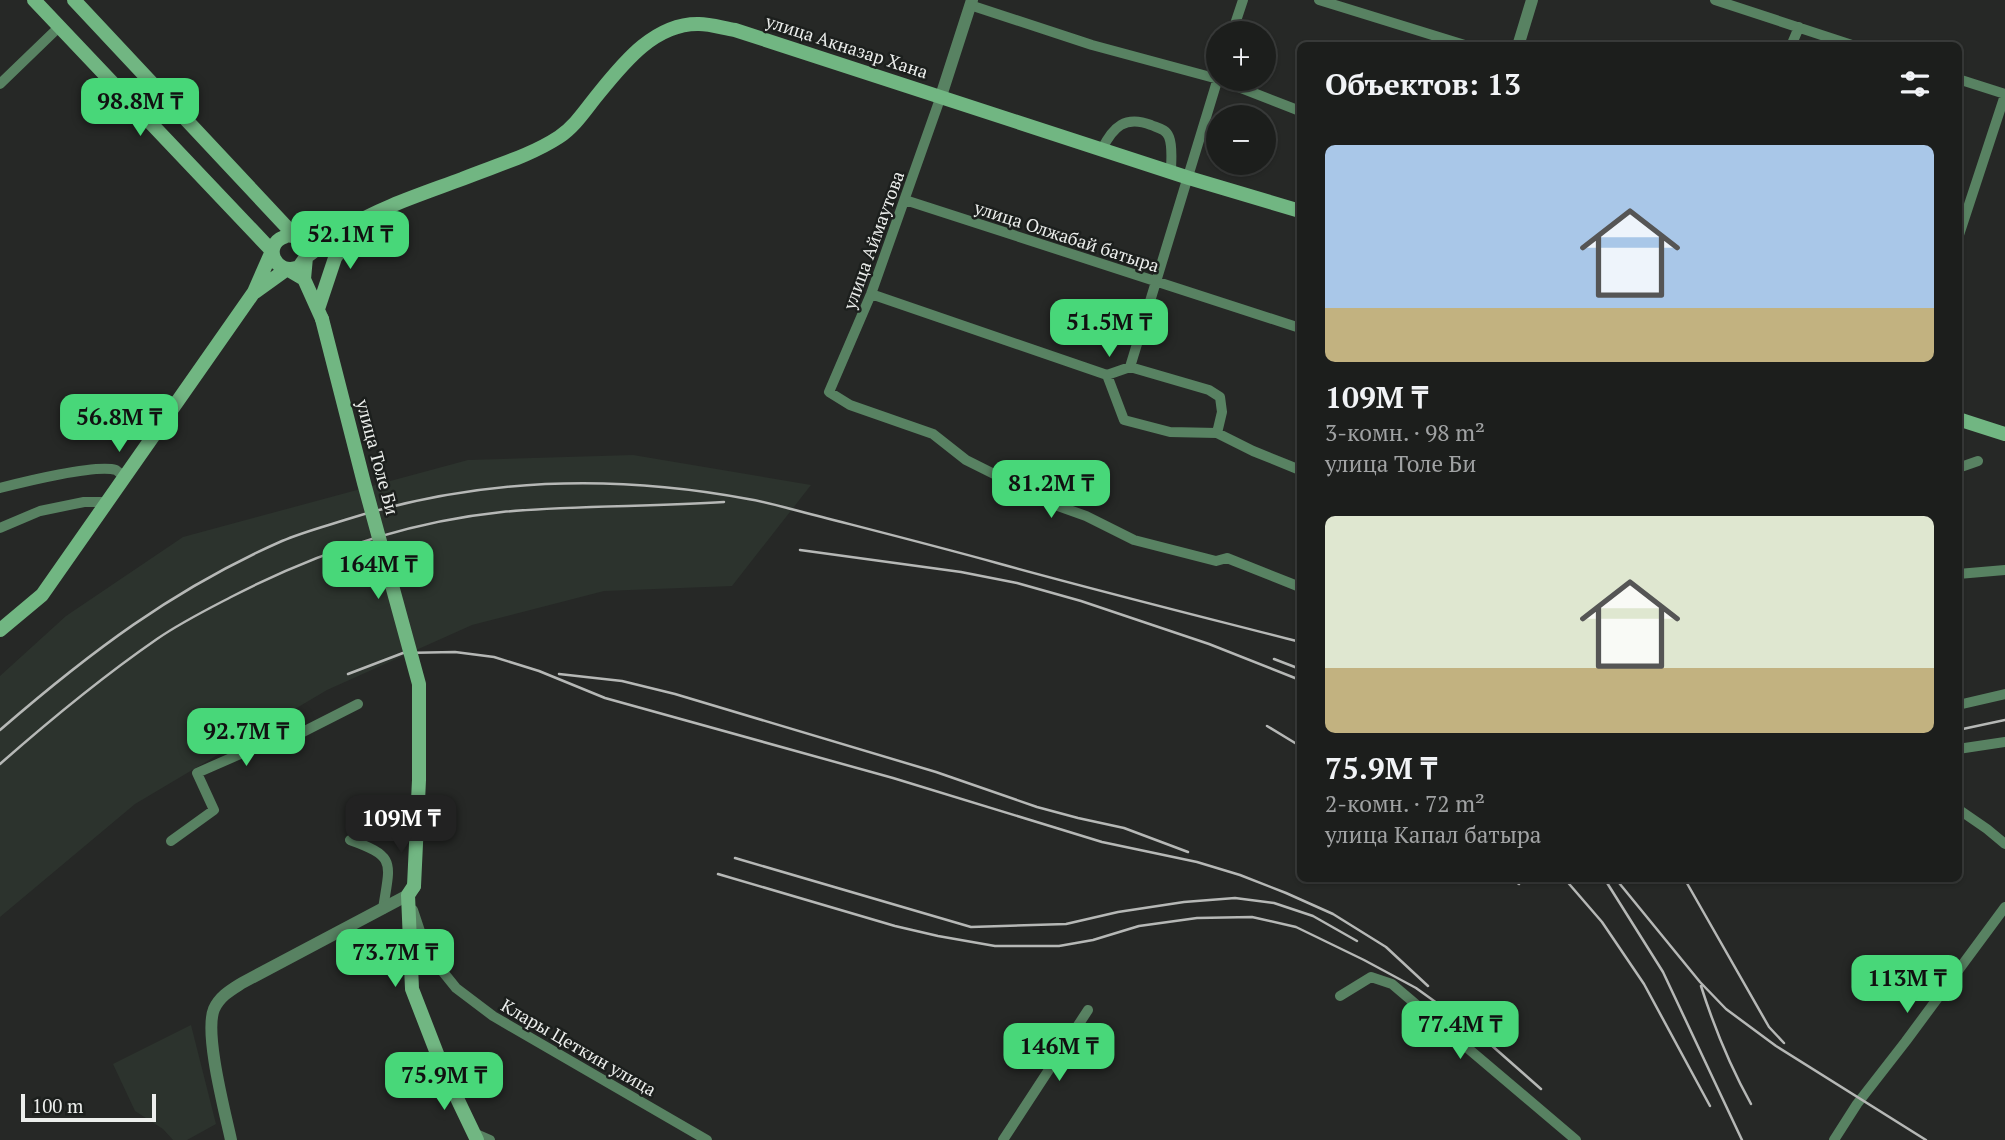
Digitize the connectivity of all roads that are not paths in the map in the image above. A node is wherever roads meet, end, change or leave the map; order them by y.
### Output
1 (74, 0) edge
2 (1243, 0) edge
3 (1319, 0) edge
4 (1532, 0) edge
5 (1715, 0) edge
6 (41, 2) edge
7 (971, 3) edge
8 (1236, 21) edge
9 (59, 27) junction
10 (1799, 27) junction
11 (1455, 42) edge
12 (1518, 42) edge
13 (1793, 42) edge
14 (1843, 42) edge
15 (1206, 75) edge
16 (1962, 80) edge
17 (0, 85) edge
18 (1214, 91) edge
19 (1250, 91) edge
20 (2005, 95) edge
21 (941, 96) junction
22 (1297, 110) edge
23 (1102, 149) junction
24 (1171, 171) junction
25 (1189, 178) junction
26 (905, 200) junction
27 (1297, 210) edge
28 (360, 222) junction
29 (1962, 226) edge
30 (345, 229) junction
31 (295, 236) junction
32 (272, 251) junction
33 (306, 257) junction
34 (287, 270) junction
35 (304, 279) junction
36 (1157, 282) junction
37 (254, 292) junction
38 (871, 295) junction
39 (320, 314) junction
40 (1297, 327) edge
41 (1130, 367) junction
42 (1107, 375) junction
43 (1962, 420) edge
44 (1217, 433) junction
45 (2005, 434) edge
46 (1978, 461) dead end
47 (1962, 467) edge
48 (1297, 469) edge
49 (125, 477) junction
50 (0, 488) edge
51 (107, 502) junction
52 (0, 528) edge
53 (2005, 569) edge
54 (1962, 573) edge
55 (1297, 586) edge
56 (0, 630) edge
57 (2005, 694) edge
58 (358, 704) dead end
59 (1962, 704) edge
60 (2005, 743) edge
61 (1962, 748) edge
62 (1962, 812) edge
63 (350, 840) dead end
64 (171, 841) dead end
65 (2005, 844) edge
66 (411, 891) junction
67 (2005, 907) edge
68 (383, 909) junction
69 (1340, 996) dead end
70 (1088, 1010) dead end
71 (476, 1137) edge
72 (229, 1139) edge
73 (490, 1140) edge
74 (708, 1140) edge
75 (1003, 1140) edge
76 (1576, 1140) edge
77 (1833, 1140) edge

1 - 31 main road
2 - 8 street
3 - 11 street
4 - 12 street
5 - 10 street
6 - 9 main road
7 - 15 street
7 - 21 street
9 - 17 street
9 - 32 main road
10 - 13 street
10 - 14 street
16 - 20 street
18 - 25 street
19 - 22 street
20 - 29 street
21 - 23 main road, улица Акназар Хана
21 - 26 street, улица Аймаутова
21 - 28 main road, улица Акназар Хана
23 - 24 main road, улица Акназар Хана
23 - 24 street
24 - 25 main road, улица Акназар Хана
25 - 27 main road, улица Акназар Хана
25 - 36 street
26 - 36 street, улица Олжабай батыра
26 - 38 street, улица Аймаутова
28 - 30 main road, улица Акназар Хана
28 - 39 main road
30 - 31 main road, улица Акназар Хана
30 - 33 main road, улица Акназар Хана
31 - 32 main road
31 - 33 main road
32 - 34 main road
32 - 37 main road
33 - 34 main road
33 - 35 main road
34 - 35 main road
34 - 37 main road
35 - 39 main road, улица Толе Би
36 - 40 street, улица Олжабай батыра
36 - 41 street
37 - 49 main road
38 - 42 street
38 - 55 street, улица Аймаутова
39 - 66 main road, улица Толе Би, bridge
41 - 42 street
41 - 44 street
42 - 44 street
43 - 45 main road
44 - 48 street
46 - 47 street
49 - 50 street
49 - 51 main road
51 - 52 street
51 - 56 main road
53 - 54 street
57 - 59 street
58 - 64 street
60 - 61 street
62 - 65 street
63 - 68 street
66 - 68 street
66 - 71 main road, улица Толе Би
66 - 74 street, Клары Цеткин улица
67 - 77 street
68 - 72 street
69 - 76 street
70 - 75 street
71 - 73 street

